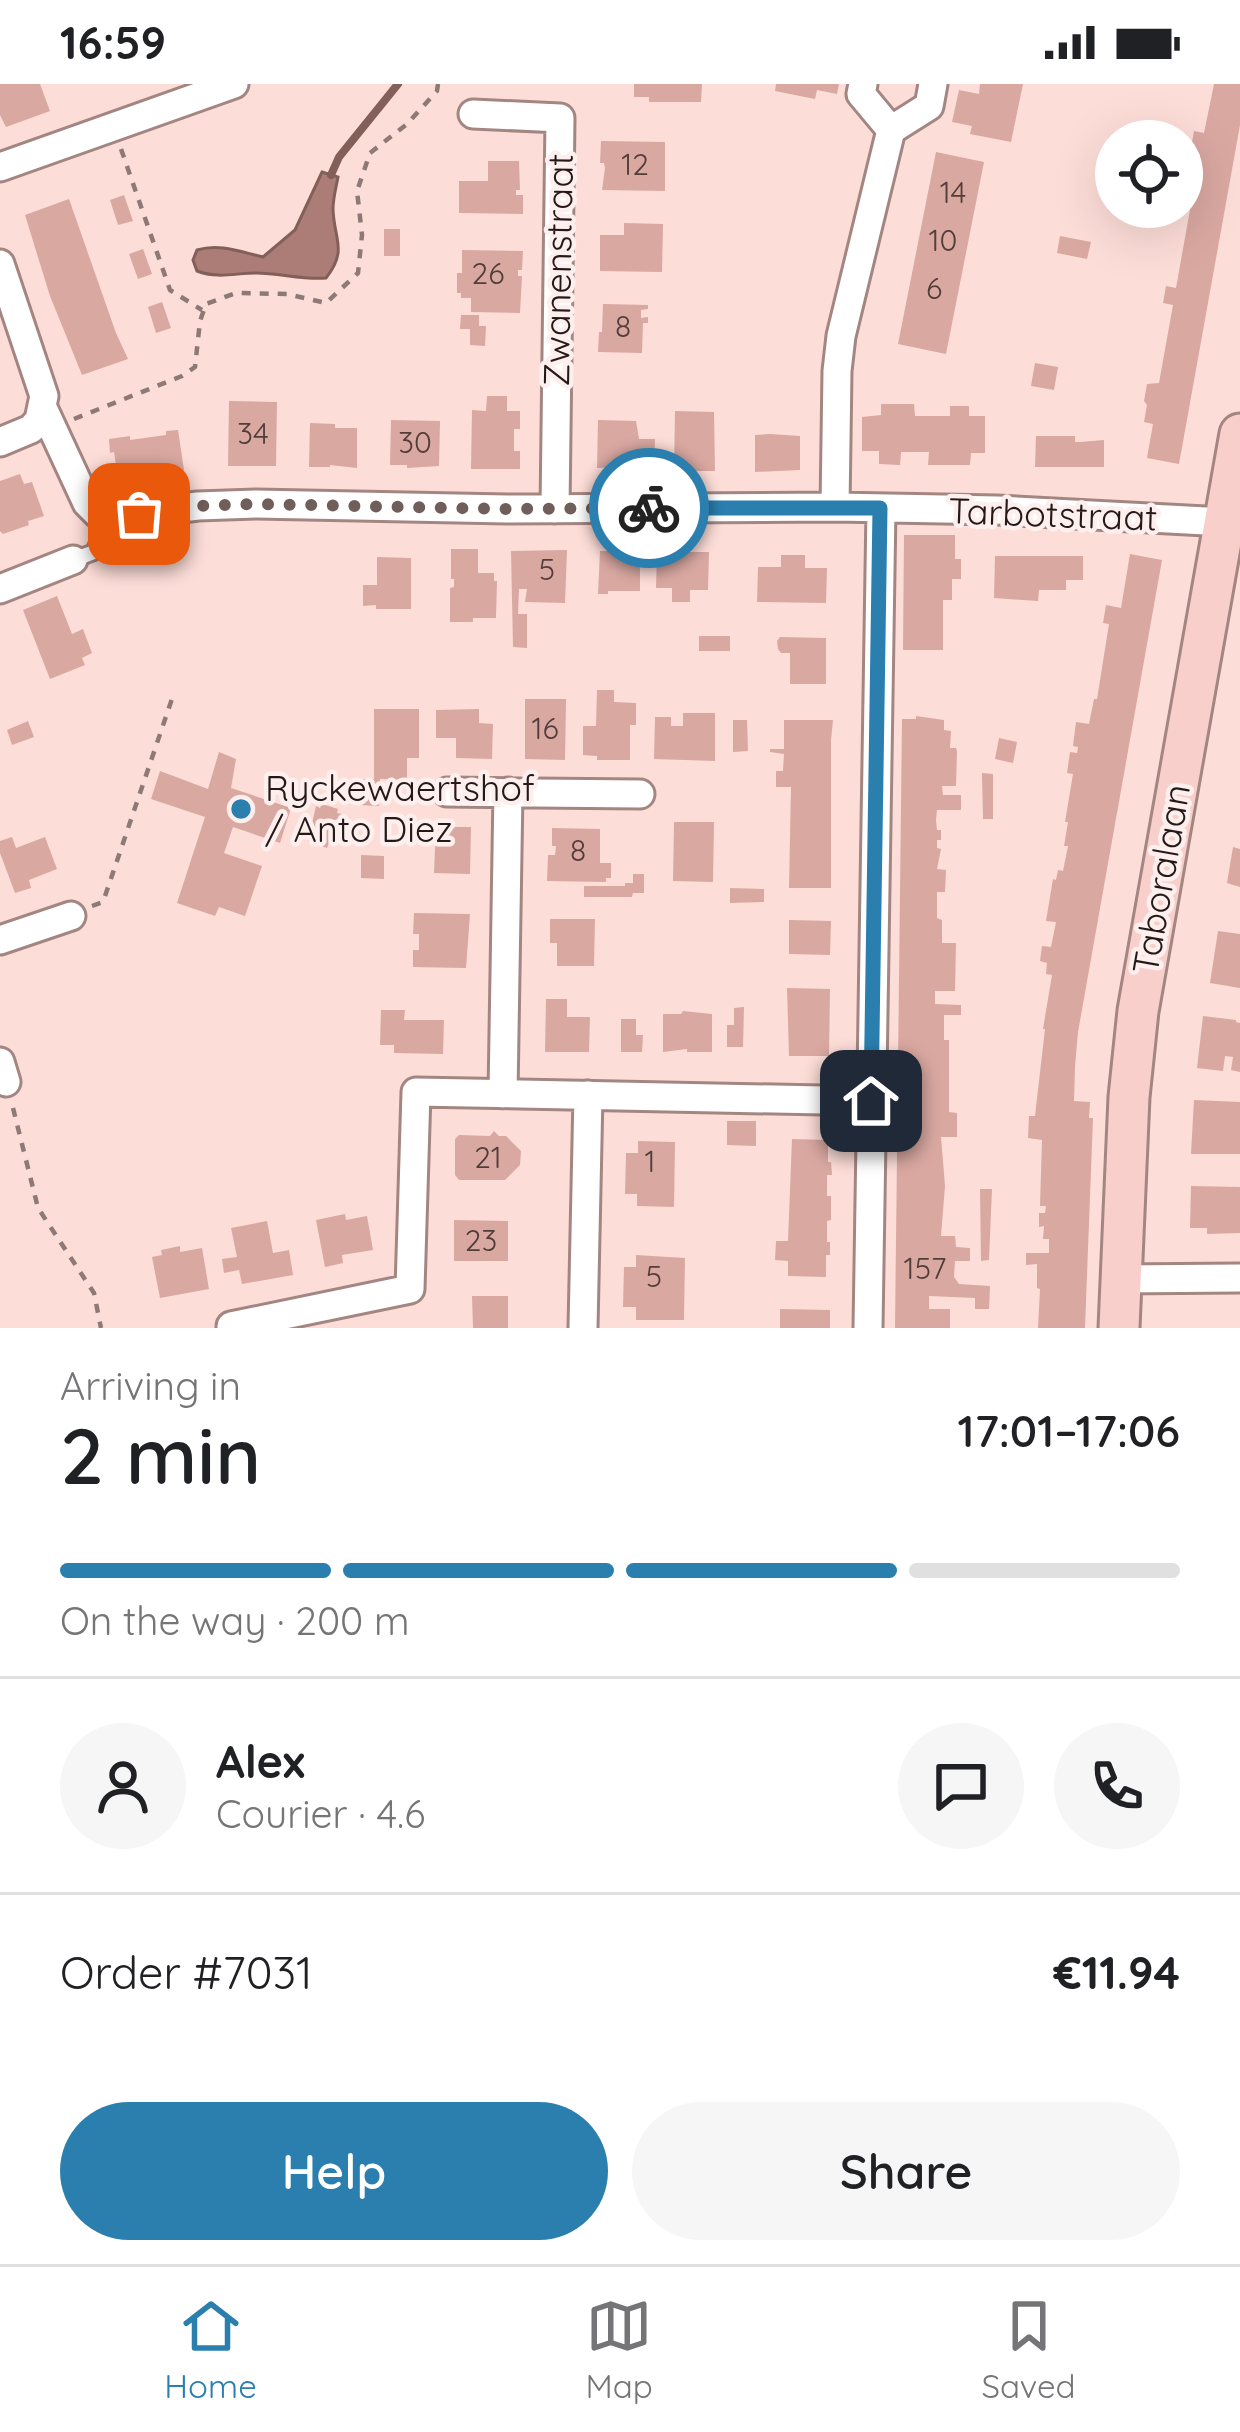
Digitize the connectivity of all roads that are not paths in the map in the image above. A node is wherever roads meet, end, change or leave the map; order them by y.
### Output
1 (234, 84) edge
2 (863, 84) edge
3 (934, 84) edge
4 (472, 114) dead end
5 (891, 130) junction
6 (0, 167) edge
7 (0, 264) edge
8 (47, 417) junction
9 (1240, 434) edge
10 (0, 442) edge
11 (836, 507) junction
12 (880, 508) junction
13 (555, 509) junction
14 (110, 517) junction
15 (1225, 522) junction
16 (73, 560) joint
17 (0, 589) edge
18 (447, 792) dead end
19 (508, 792) junction
20 (640, 794) dead end
21 (71, 916) road end
22 (0, 940) edge
23 (503, 1094) junction
24 (588, 1095) junction
25 (871, 1101) junction
26 (1240, 1278) edge
27 (1119, 1279) junction
28 (231, 1328) edge
29 (583, 1328) edge
30 (868, 1328) edge
31 (1119, 1328) edge

1 - 6 street
2 - 5 street
3 - 5 street
4 - 13 street, Zwanenstraat
5 - 11 street
7 - 8 street
8 - 10 street
8 - 14 street
9 - 15 street, Taboralaan
11 - 12 street
11 - 13 street
12 - 15 street, Tarbotstraat
12 - 25 street
13 - 14 street
14 - 16 lane
15 - 27 street, Taboralaan
16 - 17 street
18 - 19 street
19 - 20 street
19 - 23 street
21 - 22 street
23 - 24 street
23 - 28 street
24 - 25 street
24 - 29 street
25 - 30 street
26 - 27 street
27 - 31 street, Taboralaan

